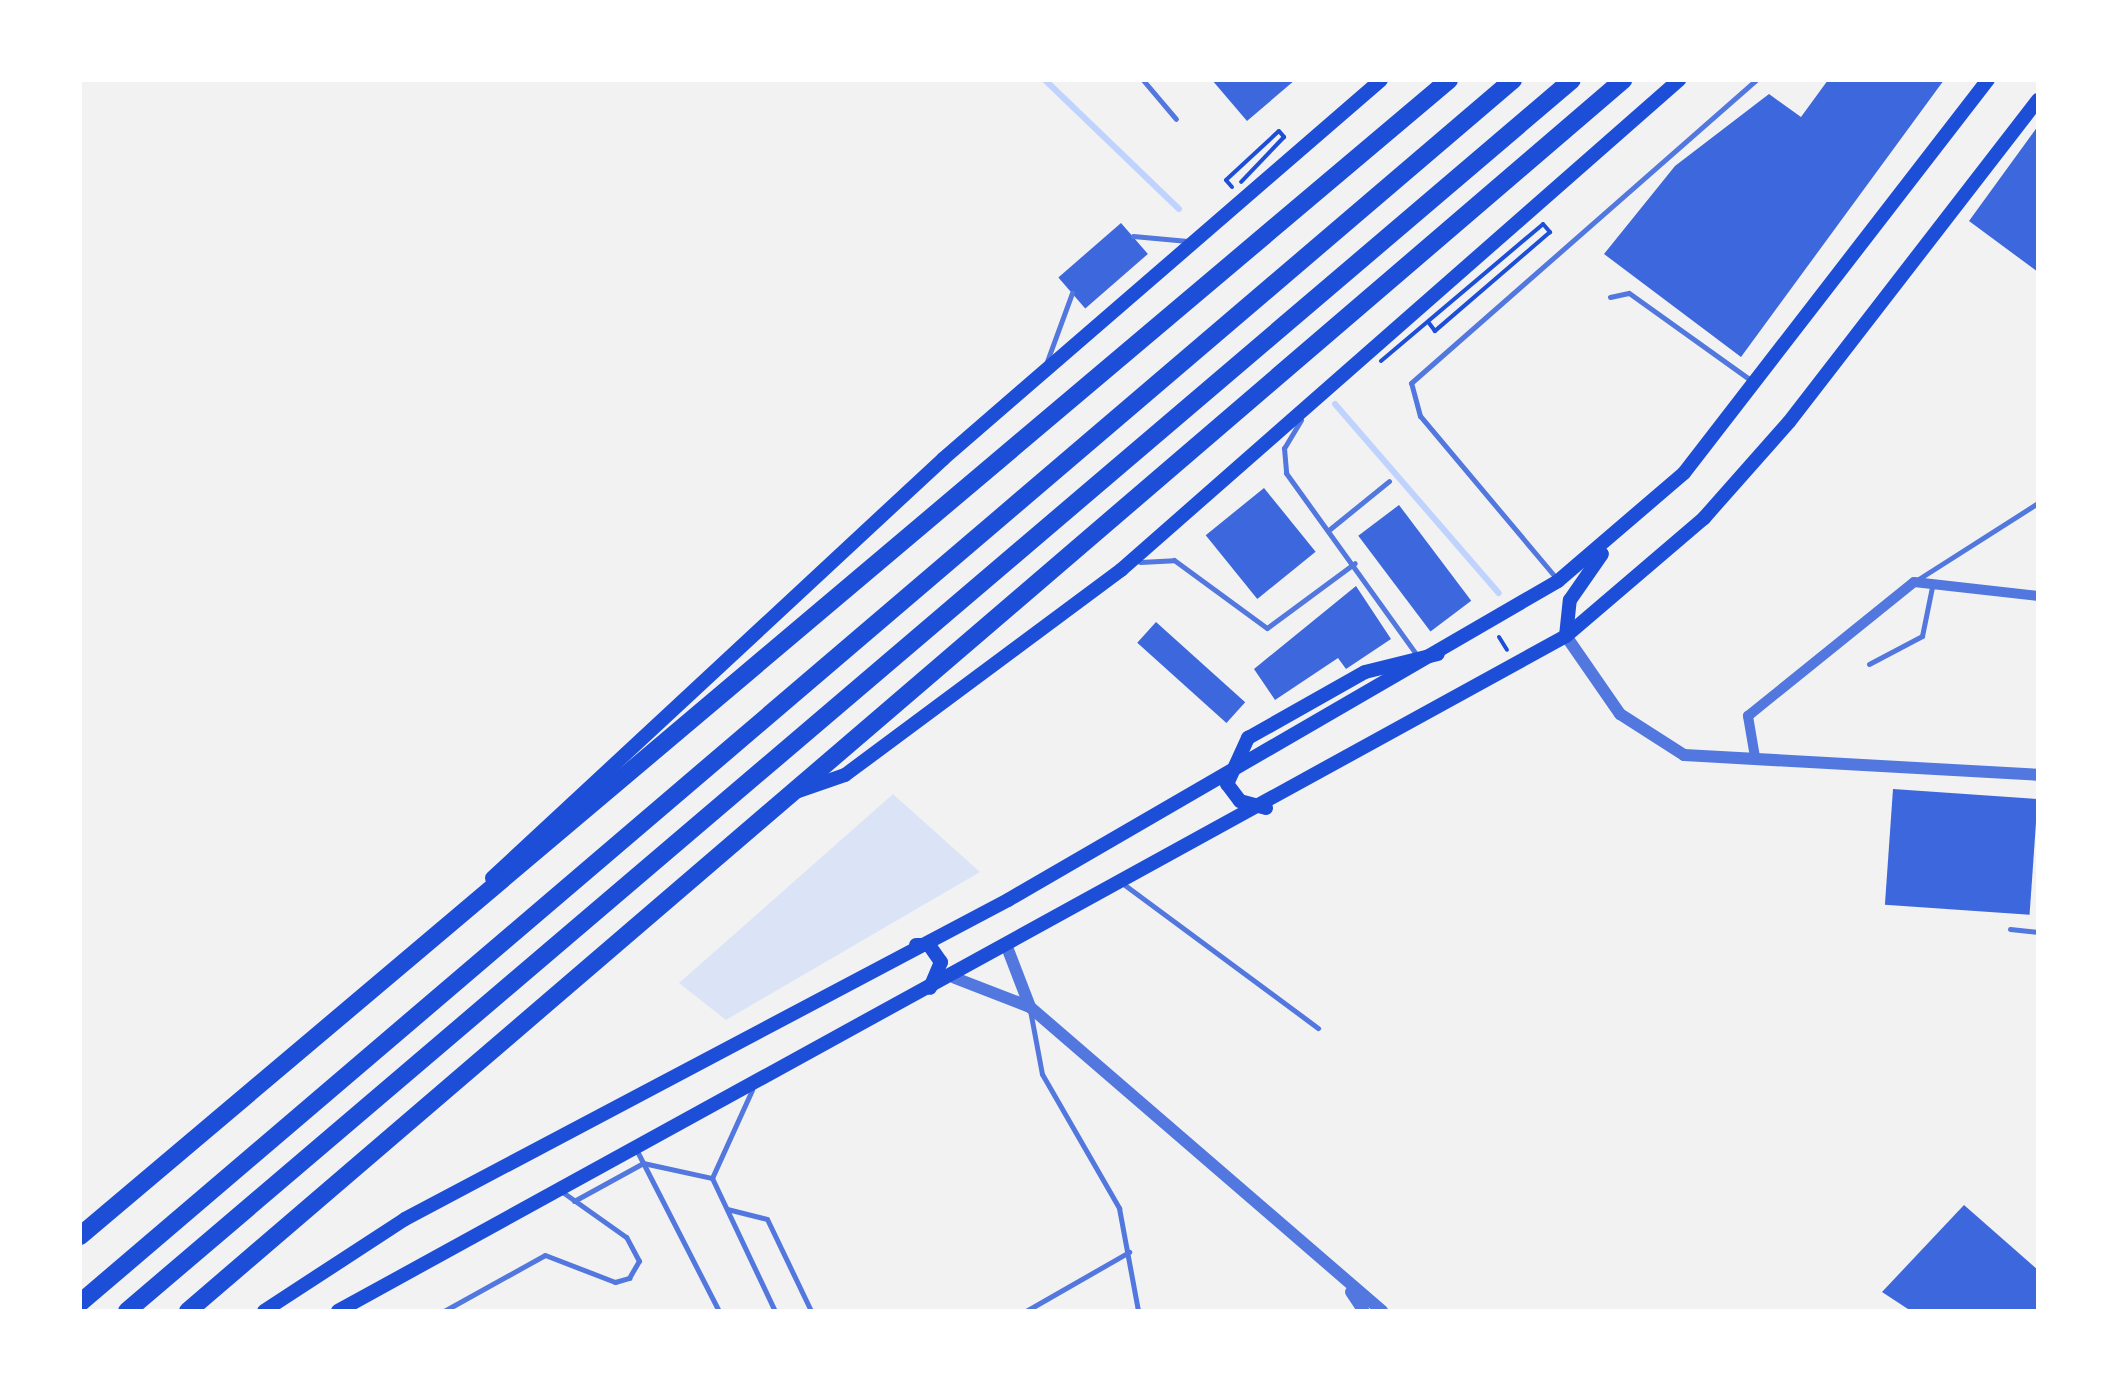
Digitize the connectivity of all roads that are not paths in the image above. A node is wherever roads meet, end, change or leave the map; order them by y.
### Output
1 (1143, 80) edge
2 (1381, 80) edge
3 (1449, 80) edge
4 (1513, 80) edge
5 (1572, 80) edge
6 (1623, 80) edge
7 (1679, 80) edge
8 (1756, 80) edge
9 (1988, 80) edge
10 (2038, 100) edge
11 (1176, 119) dead end
12 (1133, 236) dead end
13 (1196, 240) junction
14 (1072, 292) dead end
15 (1610, 296) dead end
16 (1046, 371) junction
17 (1759, 385) junction
18 (1310, 402) junction
19 (1389, 481) dead end
20 (2038, 502) edge
21 (1330, 529) junction
22 (1611, 542) junction
23 (1355, 562) junction
24 (1121, 570) junction
25 (1558, 582) junction
26 (1914, 582) junction
27 (1932, 587) junction
28 (2038, 596) edge
29 (1566, 636) junction
30 (1417, 654) junction
31 (1444, 654) junction
32 (1868, 664) dead end
33 (1754, 757) junction
34 (1226, 773) junction
35 (2038, 775) edge
36 (786, 796) junction
37 (1266, 808) junction
38 (1122, 884) junction
39 (2010, 929) dead end
40 (2038, 932) edge
41 (423, 944) junction
42 (910, 946) junction
43 (1007, 947) junction
44 (954, 978) junction
45 (929, 990) junction
46 (1030, 1007) junction
47 (1318, 1028) dead end
48 (753, 1086) junction
49 (636, 1148) junction
50 (644, 1163) junction
51 (712, 1178) junction
52 (558, 1190) junction
53 (574, 1201) junction
54 (727, 1209) junction
55 (80, 1236) edge
56 (1129, 1252) junction
57 (1341, 1278) junction
58 (80, 1303) edge
59 (127, 1311) edge
60 (188, 1311) edge
61 (264, 1311) edge
62 (338, 1311) edge
63 (444, 1311) edge
64 (719, 1311) edge
65 (775, 1311) edge
66 (812, 1311) edge
67 (1026, 1311) edge
68 (1138, 1311) edge
69 (1364, 1311) edge
70 (1382, 1311) edge

1 - 11 lane
2 - 13 main road
3 - 41 highway
4 - 58 highway
5 - 59 highway
6 - 36 highway
7 - 18 main road
8 - 25 lane
9 - 17 main road
10 - 29 main road
12 - 13 lane
13 - 16 main road
14 - 16 lane
15 - 17 lane
16 - 41 main road
17 - 22 main road
18 - 21 lane
18 - 24 main road
19 - 21 lane
20 - 26 lane
21 - 23 lane
22 - 25 main road
22 - 29 main road
23 - 24 lane
23 - 30 lane
24 - 36 main road
25 - 31 main road
26 - 27 street
26 - 33 street
27 - 28 street
27 - 32 lane
29 - 33 street
29 - 37 main road
30 - 31 main road
30 - 34 main road
31 - 34 main road
33 - 35 street
34 - 37 main road
34 - 42 main road
36 - 60 highway
37 - 38 main road
38 - 43 main road
38 - 47 lane
39 - 40 lane
41 - 55 highway
42 - 45 main road
42 - 61 main road
43 - 44 main road
43 - 46 street
44 - 45 main road
44 - 46 street
45 - 48 main road
46 - 56 lane
46 - 57 street
48 - 49 main road
48 - 51 lane
49 - 50 lane
49 - 52 main road
50 - 51 lane
50 - 53 lane
50 - 64 lane
51 - 54 lane
52 - 53 lane
52 - 62 main road
53 - 63 lane
54 - 65 lane
54 - 66 lane
56 - 67 lane
56 - 68 lane
57 - 69 street
57 - 70 street

